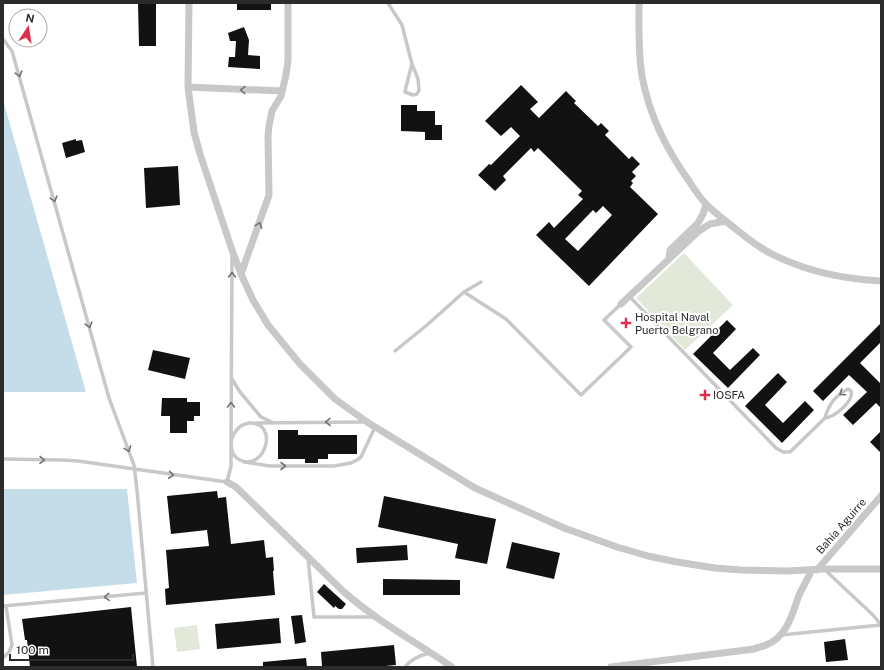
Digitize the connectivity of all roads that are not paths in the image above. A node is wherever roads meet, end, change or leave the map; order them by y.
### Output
1 (189, 3) edge
2 (288, 3) edge
3 (388, 3) edge
4 (639, 3) edge
5 (3, 39) edge
6 (412, 64) junction
7 (188, 87) junction
8 (282, 91) junction
9 (706, 204) junction
10 (726, 221) junction
11 (232, 250) junction
12 (669, 258) junction
13 (241, 274) junction
14 (881, 281) edge
15 (481, 282) dead end
16 (464, 292) junction
17 (629, 296) junction
18 (621, 304) joint
19 (395, 351) dead end
20 (232, 378) junction
21 (825, 418) junction
22 (366, 422) junction
23 (253, 423) junction
24 (273, 423) junction
25 (375, 427) junction
26 (231, 446) junction
27 (3, 460) edge
28 (244, 462) junction
29 (135, 470) junction
30 (227, 482) junction
31 (881, 496) edge
32 (308, 558) junction
33 (881, 569) edge
34 (818, 570) junction
35 (146, 594) junction
36 (5, 606) edge
37 (376, 617) junction
38 (881, 625) edge
39 (780, 635) junction
40 (432, 653) junction
41 (3, 658) edge
42 (153, 667) edge
43 (405, 667) edge
44 (452, 667) edge
45 (611, 667) edge

1 - 7 street
2 - 8 street
3 - 6 lane
4 - 9 street
5 -> 29 lane
6 - 6 lane
8 -> 7 street
7 - 11 street
13 -> 8 street
9 - 10 street
9 - 12 street
10 - 12 street
10 - 14 street
11 - 13 street
20 -> 11 lane
12 - 17 street
13 - 22 street
15 - 16 lane
16 - 18 lane
16 - 19 lane
17 - 18 street
17 - 21 lane
20 - 24 lane
26 -> 20 lane
21 -> 21 lane
22 -> 24 lane
22 - 25 street
23 - 24 lane
23 - 26 lane
23 - 28 lane
28 -> 25 lane
25 - 34 street
26 - 28 lane
26 - 30 lane
27 -> 29 lane
29 -> 30 lane
29 - 35 lane
30 - 32 street
31 - 34 street, Bahía Aguirre
32 - 37 street
32 - 37 lane
33 - 34 street
34 - 38 lane
34 - 39 street, Bahía Aguirre
35 -> 36 lane
35 - 42 lane
36 - 41 lane
37 - 40 street
38 - 39 lane
39 - 45 street
40 - 43 lane
40 - 44 street

